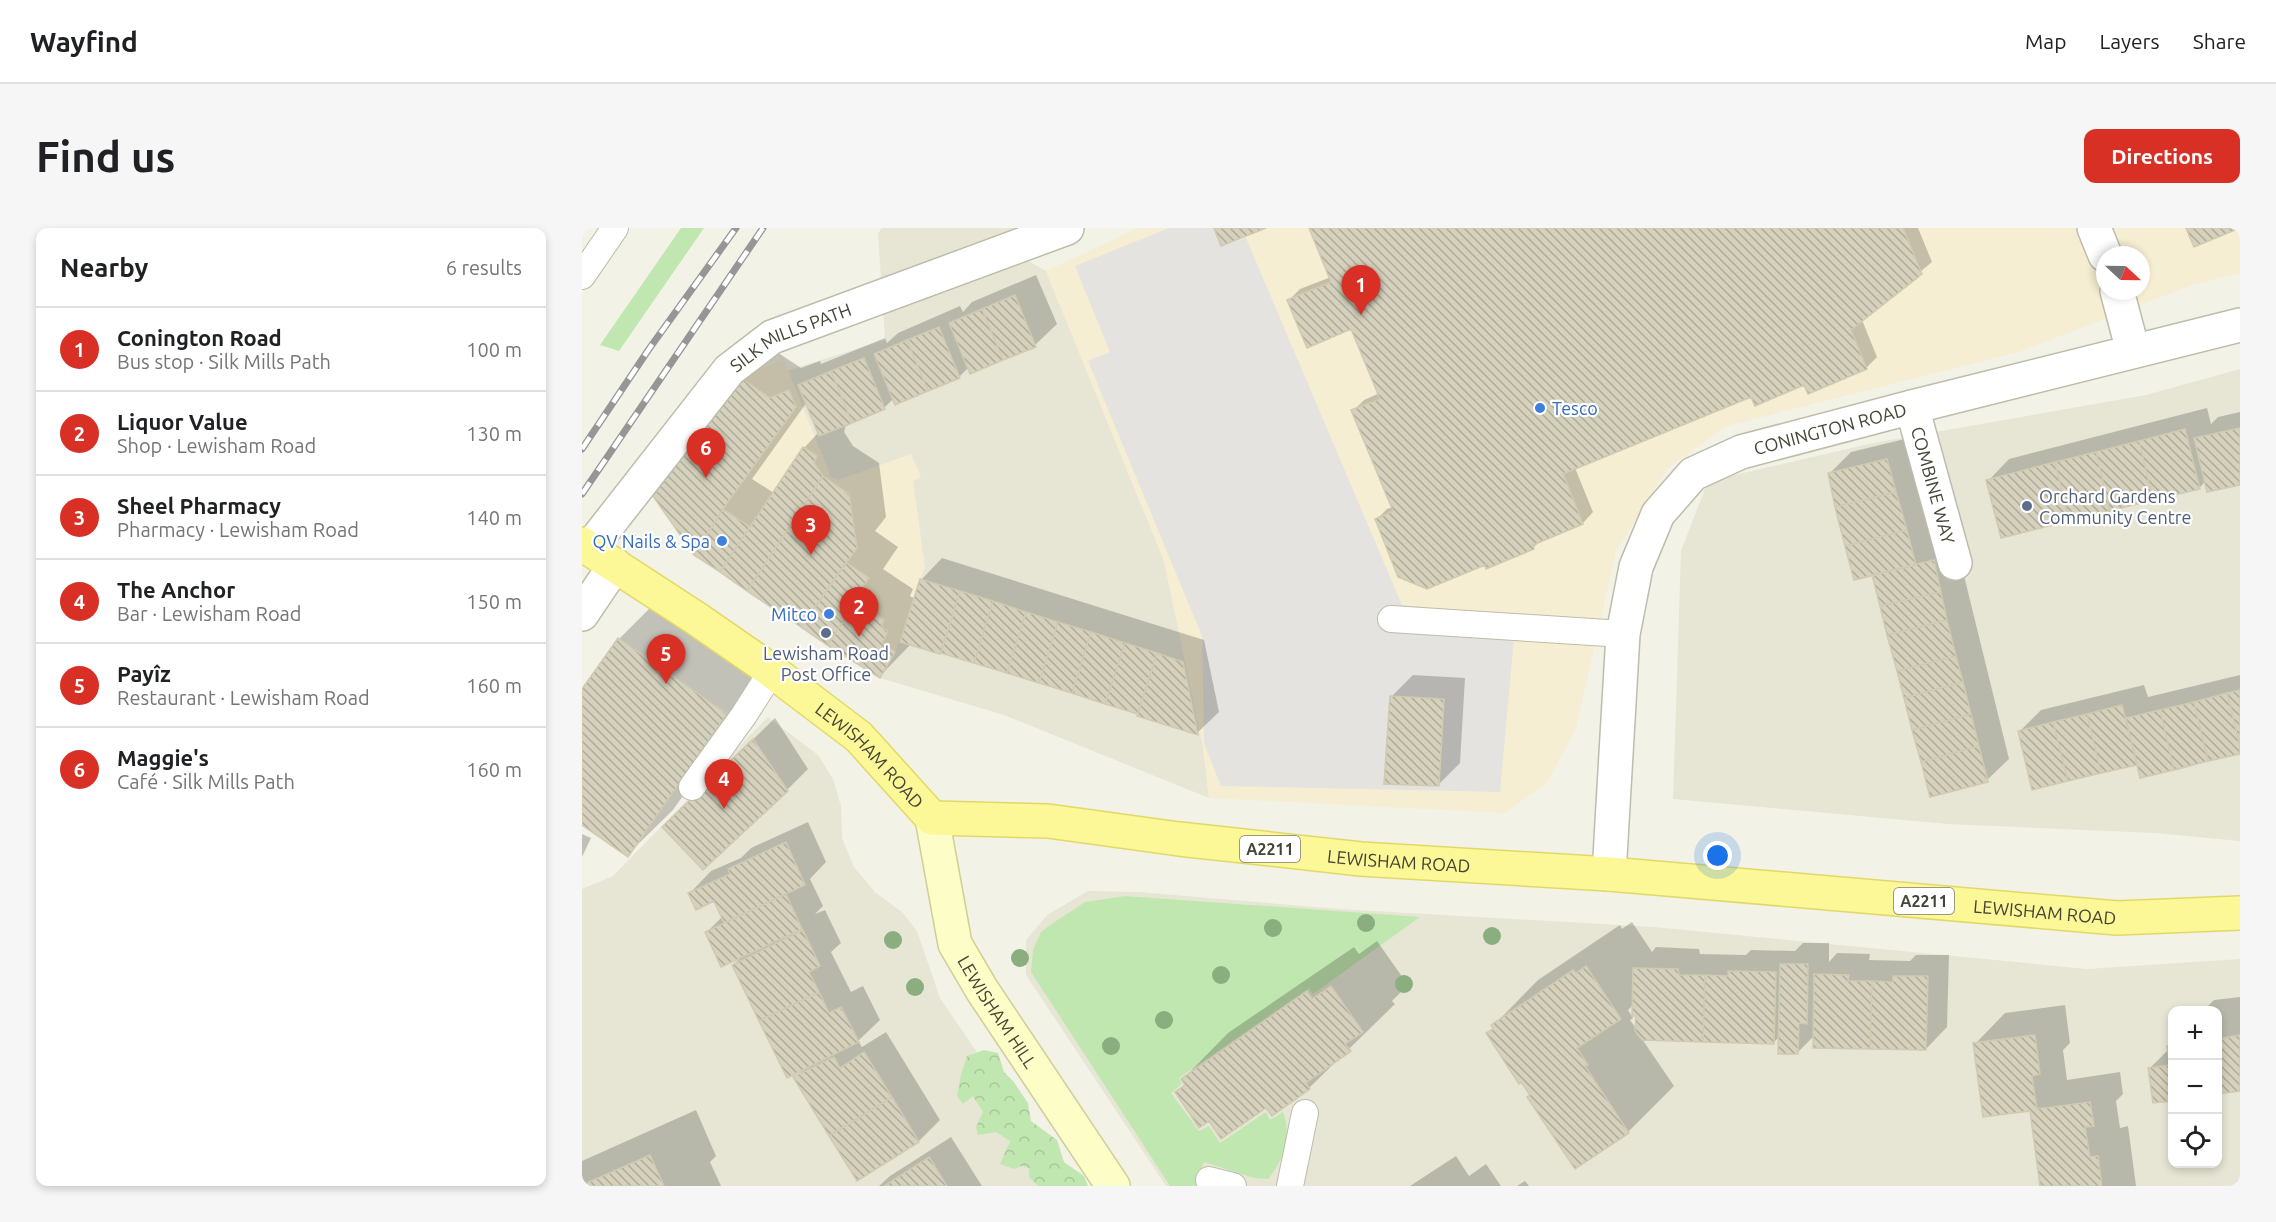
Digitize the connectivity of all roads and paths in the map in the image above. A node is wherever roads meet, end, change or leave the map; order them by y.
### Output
1 (615, 228) edge
2 (1067, 228) edge
3 (2094, 228) edge
4 (2101, 246) edge
5 (582, 276) edge
6 (2119, 300) edge
7 (2240, 325) edge
8 (2133, 351) junction
9 (1912, 407) junction
10 (595, 553) edge
11 (1955, 563) dead end
12 (582, 615) edge
13 (1391, 619) dead end
14 (1623, 634) junction
15 (772, 671) junction
16 (692, 787) dead end
17 (932, 818) junction
18 (1609, 874) junction
19 (2240, 913) edge
20 (1305, 1113) dead end
21 (1113, 1186) edge
22 (1290, 1186) edge

1 - 5 lane
2 - 10 street, SILK MILLS PATH
3 - 4 street
6 - 8 street
7 - 8 street, CONINGTON ROAD
8 - 9 street, CONINGTON ROAD
9 - 11 street, COMBINE WAY
9 - 14 street, CONINGTON ROAD
10 - 12 street, SILK MILLS PATH
10 - 15 main road, LEWISHAM ROAD
13 - 14 lane
14 - 18 street, CONINGTON ROAD
15 - 16 lane
15 - 17 main road, LEWISHAM ROAD
17 - 18 main road, LEWISHAM ROAD / A2211
17 - 21 street, LEWISHAM HILL
18 - 19 main road, LEWISHAM ROAD / A2211
20 - 22 lane

